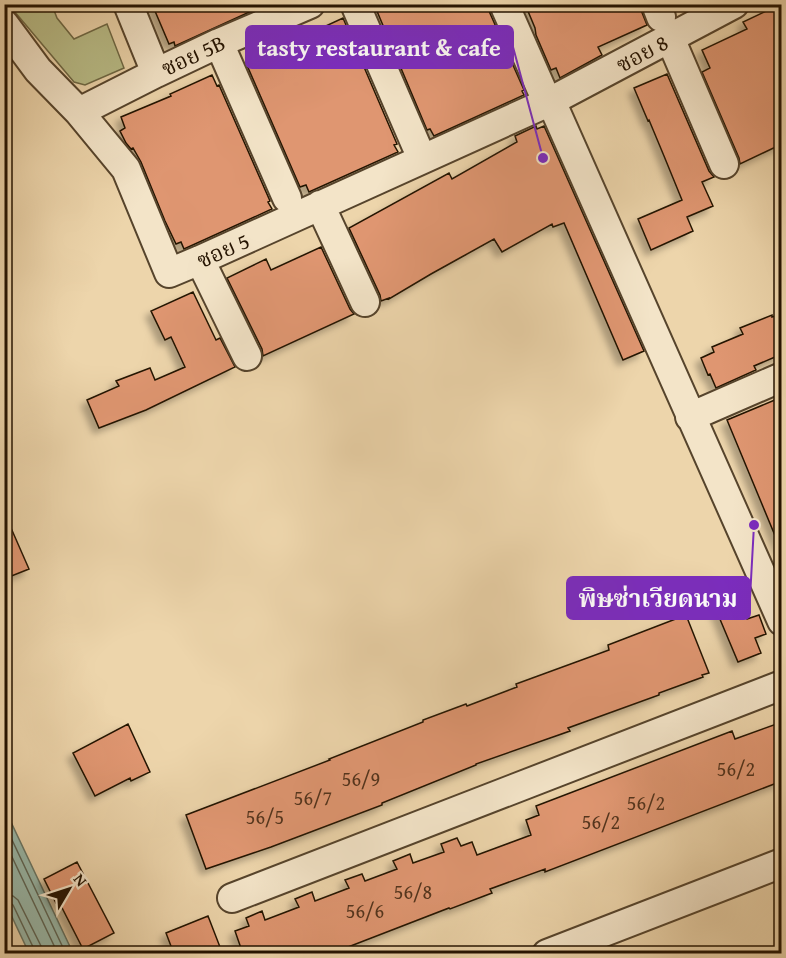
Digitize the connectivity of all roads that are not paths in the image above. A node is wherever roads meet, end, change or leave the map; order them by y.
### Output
1 (128, 4) edge
2 (354, 4) edge
3 (504, 4) edge
4 (734, 4) edge
5 (293, 8) edge
6 (662, 20) edge
7 (4, 24) edge
8 (219, 43) junction
9 (156, 73) junction
10 (546, 95) junction
11 (79, 112) junction
12 (416, 145) dead end
13 (724, 164) dead end
14 (287, 198) dead end
15 (320, 206) junction
16 (200, 260) junction
17 (365, 302) dead end
18 (246, 356) dead end
19 (782, 377) edge
20 (690, 417) junction
21 (782, 621) edge
22 (782, 685) edge
23 (782, 863) edge
24 (232, 898) dead end
25 (547, 954) edge

1 - 9 street
2 - 12 street
3 - 10 street
4 - 6 street, ซอย 8
5 - 8 street, ซอย 5B
6 - 10 street, ซอย 8
6 - 13 street
7 - 11 street, ซอย 5
8 - 9 street, ซอย 5B
8 - 14 street
9 - 11 street, ซอย 5B
10 - 15 street, ซอย 5
10 - 20 street
11 - 16 street, ซอย 5
15 - 16 street, ซอย 5
15 - 17 street
16 - 18 street
19 - 20 street
20 - 21 street
22 - 24 street
23 - 25 street

